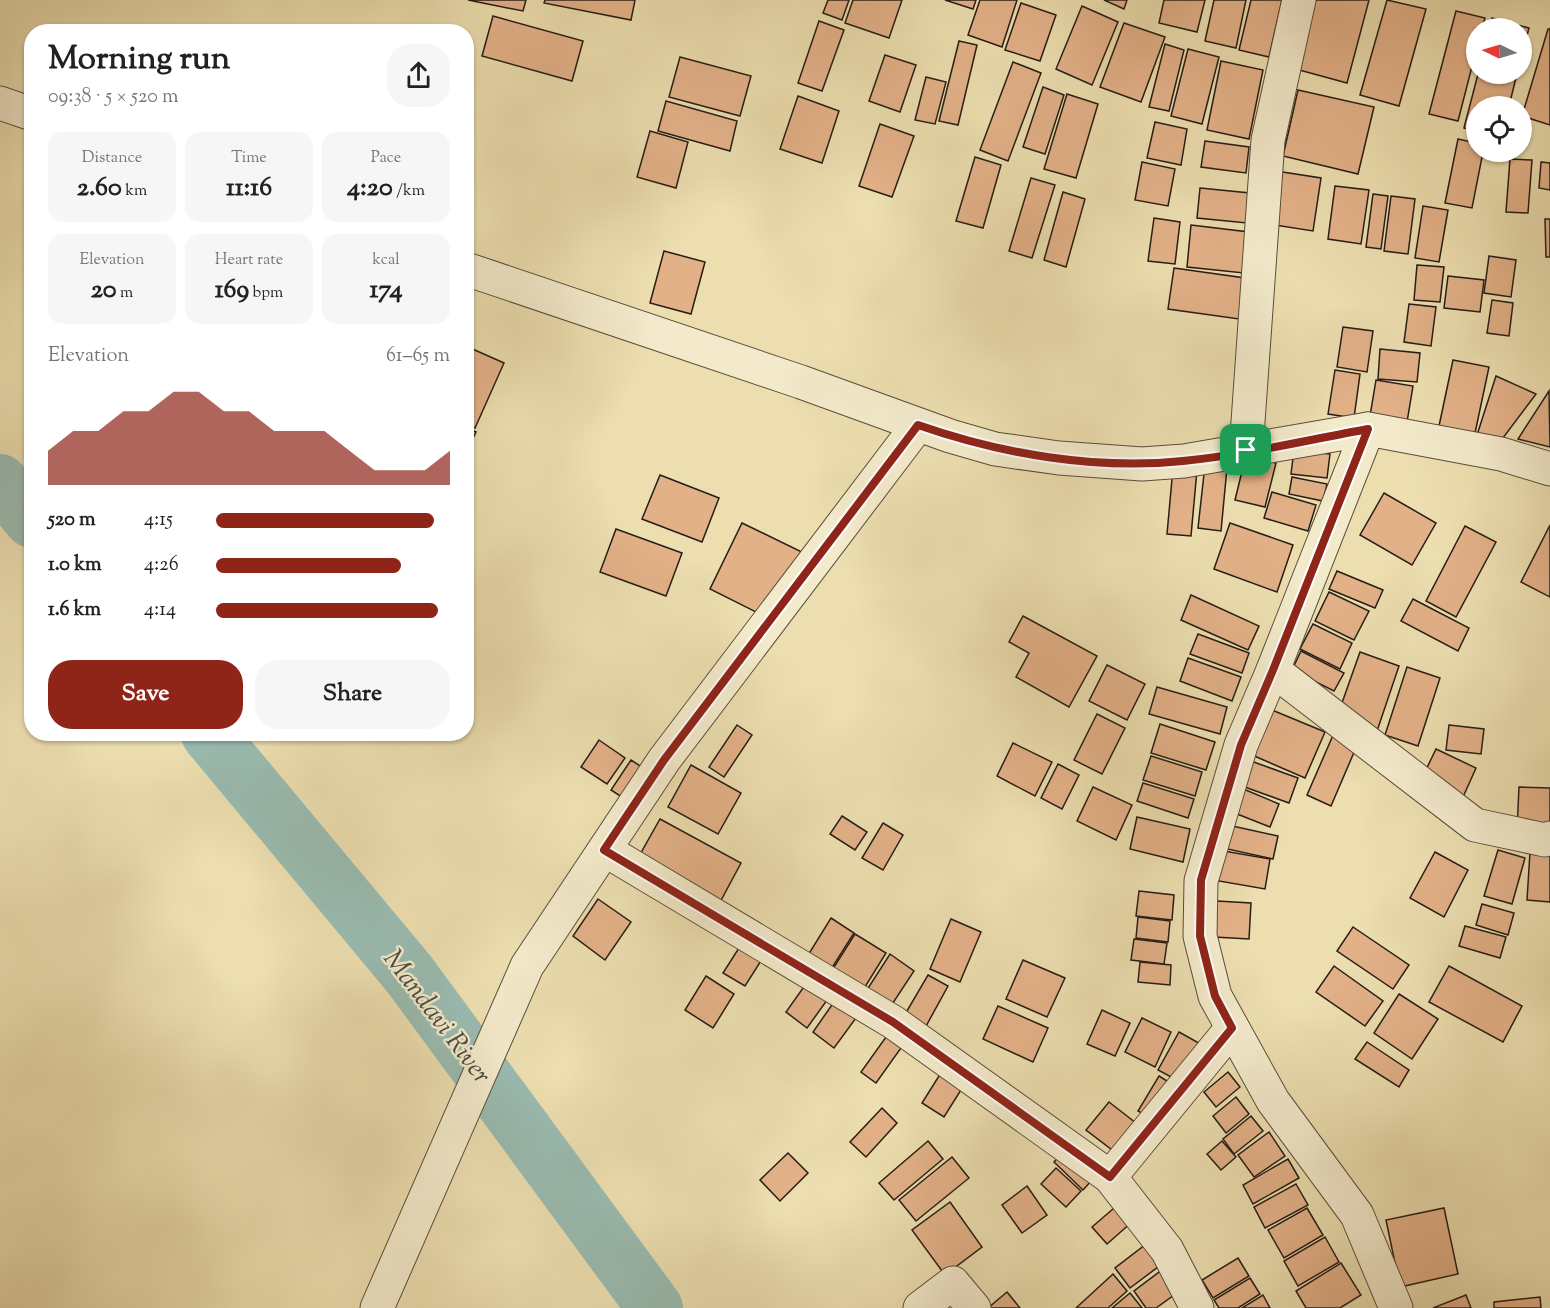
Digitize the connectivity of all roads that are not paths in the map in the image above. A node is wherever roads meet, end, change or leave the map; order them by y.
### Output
1 (1299, 0) edge
2 (0, 103) edge
3 (24, 111) edge
4 (474, 272) edge
5 (918, 425) junction
6 (1368, 429) junction
7 (1246, 450) junction
8 (1550, 469) edge
9 (1273, 670) junction
10 (1550, 838) edge
11 (604, 850) junction
12 (1232, 1028) junction
13 (1110, 1177) junction
14 (387, 1302) edge
15 (920, 1308) edge
16 (974, 1308) edge
17 (1197, 1308) edge
18 (1396, 1308) edge

1 - 7 street
2 - 3 street
4 - 5 street
5 - 7 street
5 - 11 street
6 - 7 street
6 - 8 street
6 - 9 street
9 - 10 street
9 - 12 street
11 - 13 street
11 - 14 street
12 - 13 street
12 - 18 street
13 - 17 street
15 - 16 street

